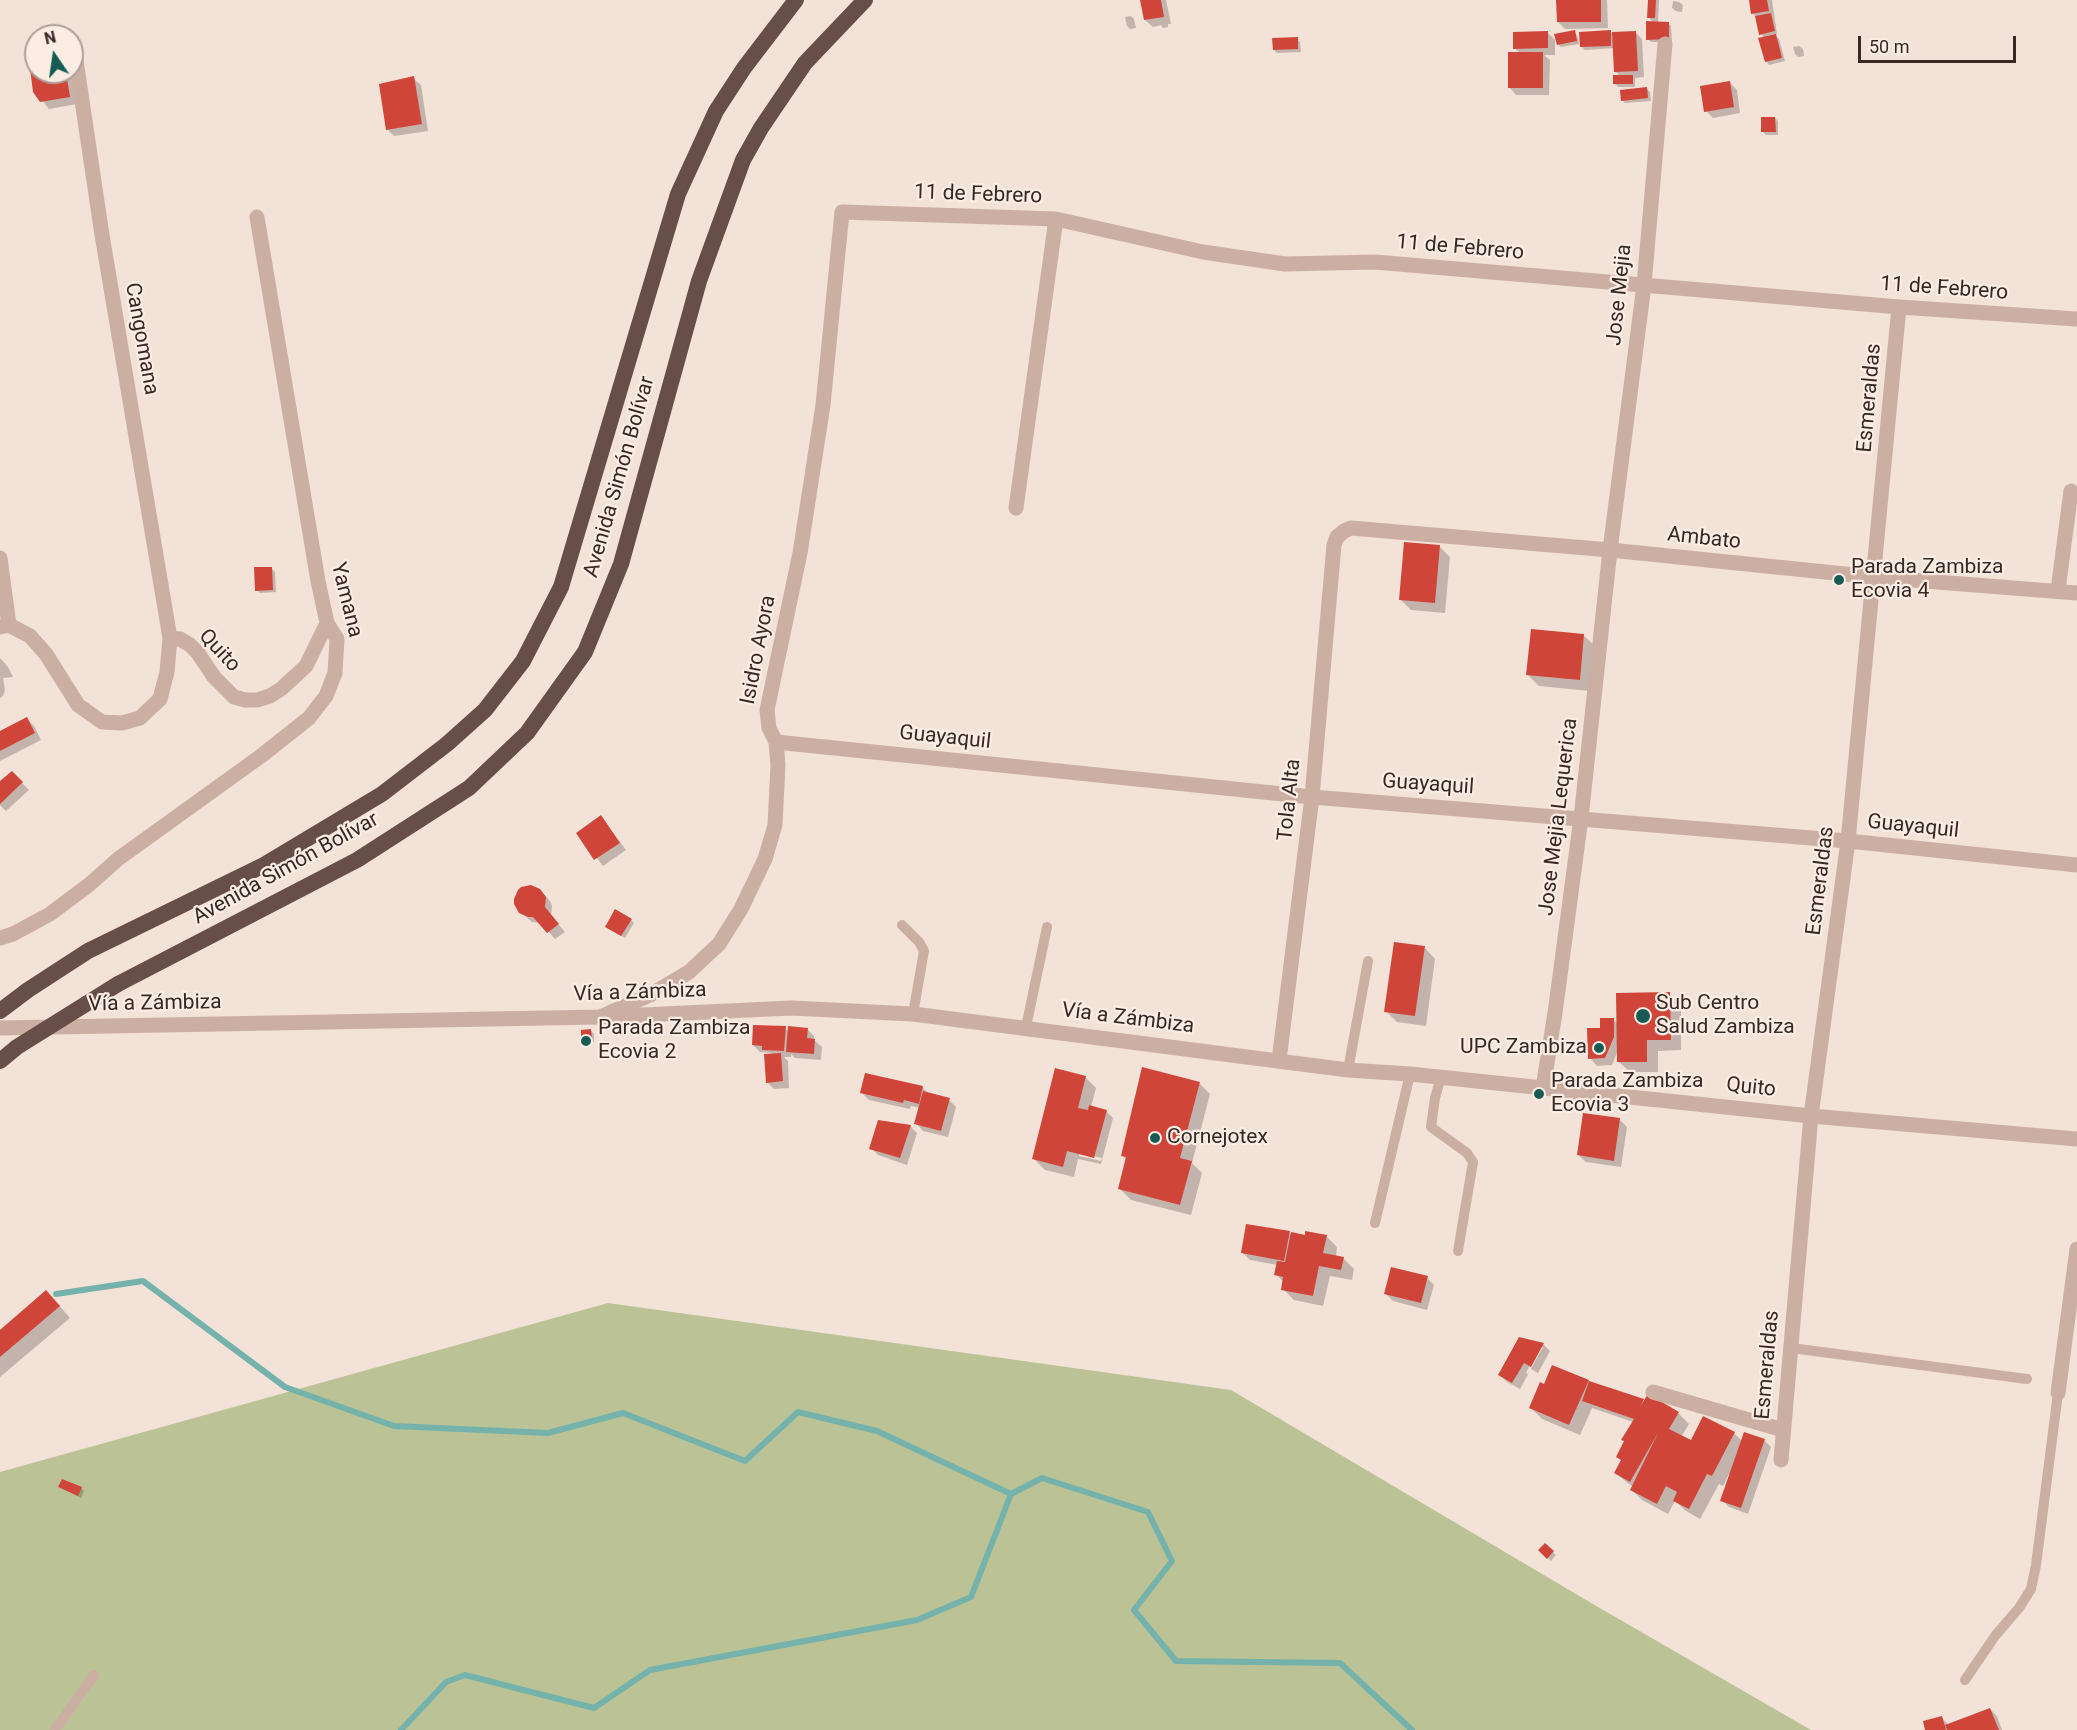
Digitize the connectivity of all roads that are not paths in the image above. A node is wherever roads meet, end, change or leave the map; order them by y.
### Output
1 (796, 0) edge
2 (865, 0) edge
3 (1665, 44) dead end
4 (80, 84) edge
5 (842, 212) joint
6 (257, 217) dead end
7 (1056, 219) junction
8 (1644, 285) junction
9 (1899, 307) junction
10 (2077, 320) edge
11 (2071, 491) dead end
12 (1016, 508) dead end
13 (1334, 545) joint
14 (1610, 550) junction
15 (0, 558) edge
16 (1874, 577) junction
17 (2058, 590) junction
18 (2077, 593) edge
19 (327, 623) junction
20 (4, 626) edge
21 (170, 638) junction
22 (776, 742) junction
23 (1312, 797) junction
24 (1581, 818) junction
25 (1848, 841) junction
26 (2077, 865) edge
27 (902, 925) dead end
28 (1047, 927) dead end
29 (0, 938) edge
30 (1368, 961) dead end
31 (0, 1011) edge
32 (913, 1014) junction
33 (600, 1017) junction
34 (1026, 1027) junction
35 (0, 1028) edge
36 (1279, 1060) junction
37 (0, 1061) edge
38 (1348, 1070) junction
39 (1410, 1074) junction
40 (1442, 1077) junction
41 (1543, 1088) junction
42 (1811, 1116) junction
43 (2077, 1139) edge
44 (1375, 1223) dead end
45 (2077, 1249) edge
46 (1458, 1251) dead end
47 (1791, 1348) junction
48 (2028, 1379) dead end
49 (1653, 1392) dead end
50 (2058, 1393) joint
51 (1784, 1430) junction
52 (1781, 1460) dead end
53 (94, 1675) dead end
54 (1965, 1680) dead end
55 (55, 1730) edge

1 - 31 highway, Avenida Simón Bolívar
2 - 37 highway, Avenida Simón Bolívar, bridge
3 - 8 street, Jose Mejia
4 - 21 street, Cangomana
5 - 7 street, 11 de Febrero
5 - 22 street, Isidro Ayora
6 - 19 street, Yamana
7 - 8 street, 11 de Febrero
7 - 12 street
8 - 9 street, 11 de Febrero
8 - 14 street, Jose Mejia
9 - 10 street, 11 de Febrero
9 - 16 street, Esmeraldas
11 - 17 street
13 - 14 street, Ambato
13 - 23 street, Tola Alta
14 - 16 street, Ambato
14 - 24 street, Jose Mejia Lequerica
15 - 20 street
16 - 17 street, Ambato
16 - 25 street, Esmeraldas
17 - 18 street, Ambato
19 - 21 street, Quito
19 - 29 street, Yamana
20 - 21 street, Quito
22 - 23 street, Guayaquil
22 - 33 street, Isidro Ayora
23 - 24 street, Guayaquil
23 - 36 street, Tola Alta
24 - 25 street, Guayaquil
24 - 41 street, Jose Mejia Lequerica
25 - 26 street, Guayaquil
25 - 42 street, Esmeraldas
27 - 32 lane
28 - 34 lane
30 - 38 lane
32 - 33 street, Vía a Zámbiza
32 - 34 street, Vía a Zámbiza
33 - 35 street, Vía a Zámbiza
34 - 36 street, Vía a Zámbiza
36 - 38 street, Quito
38 - 39 street, Quito
39 - 40 street, Quito
39 - 44 lane
40 - 41 street, Quito
40 - 46 lane
41 - 42 street, Quito
42 - 43 street, Quito
42 - 47 street, Esmeraldas
45 - 50 street
47 - 48 lane
47 - 51 street, Esmeraldas
49 - 51 street
50 - 54 lane
51 - 52 street, Esmeraldas
53 - 55 lane

